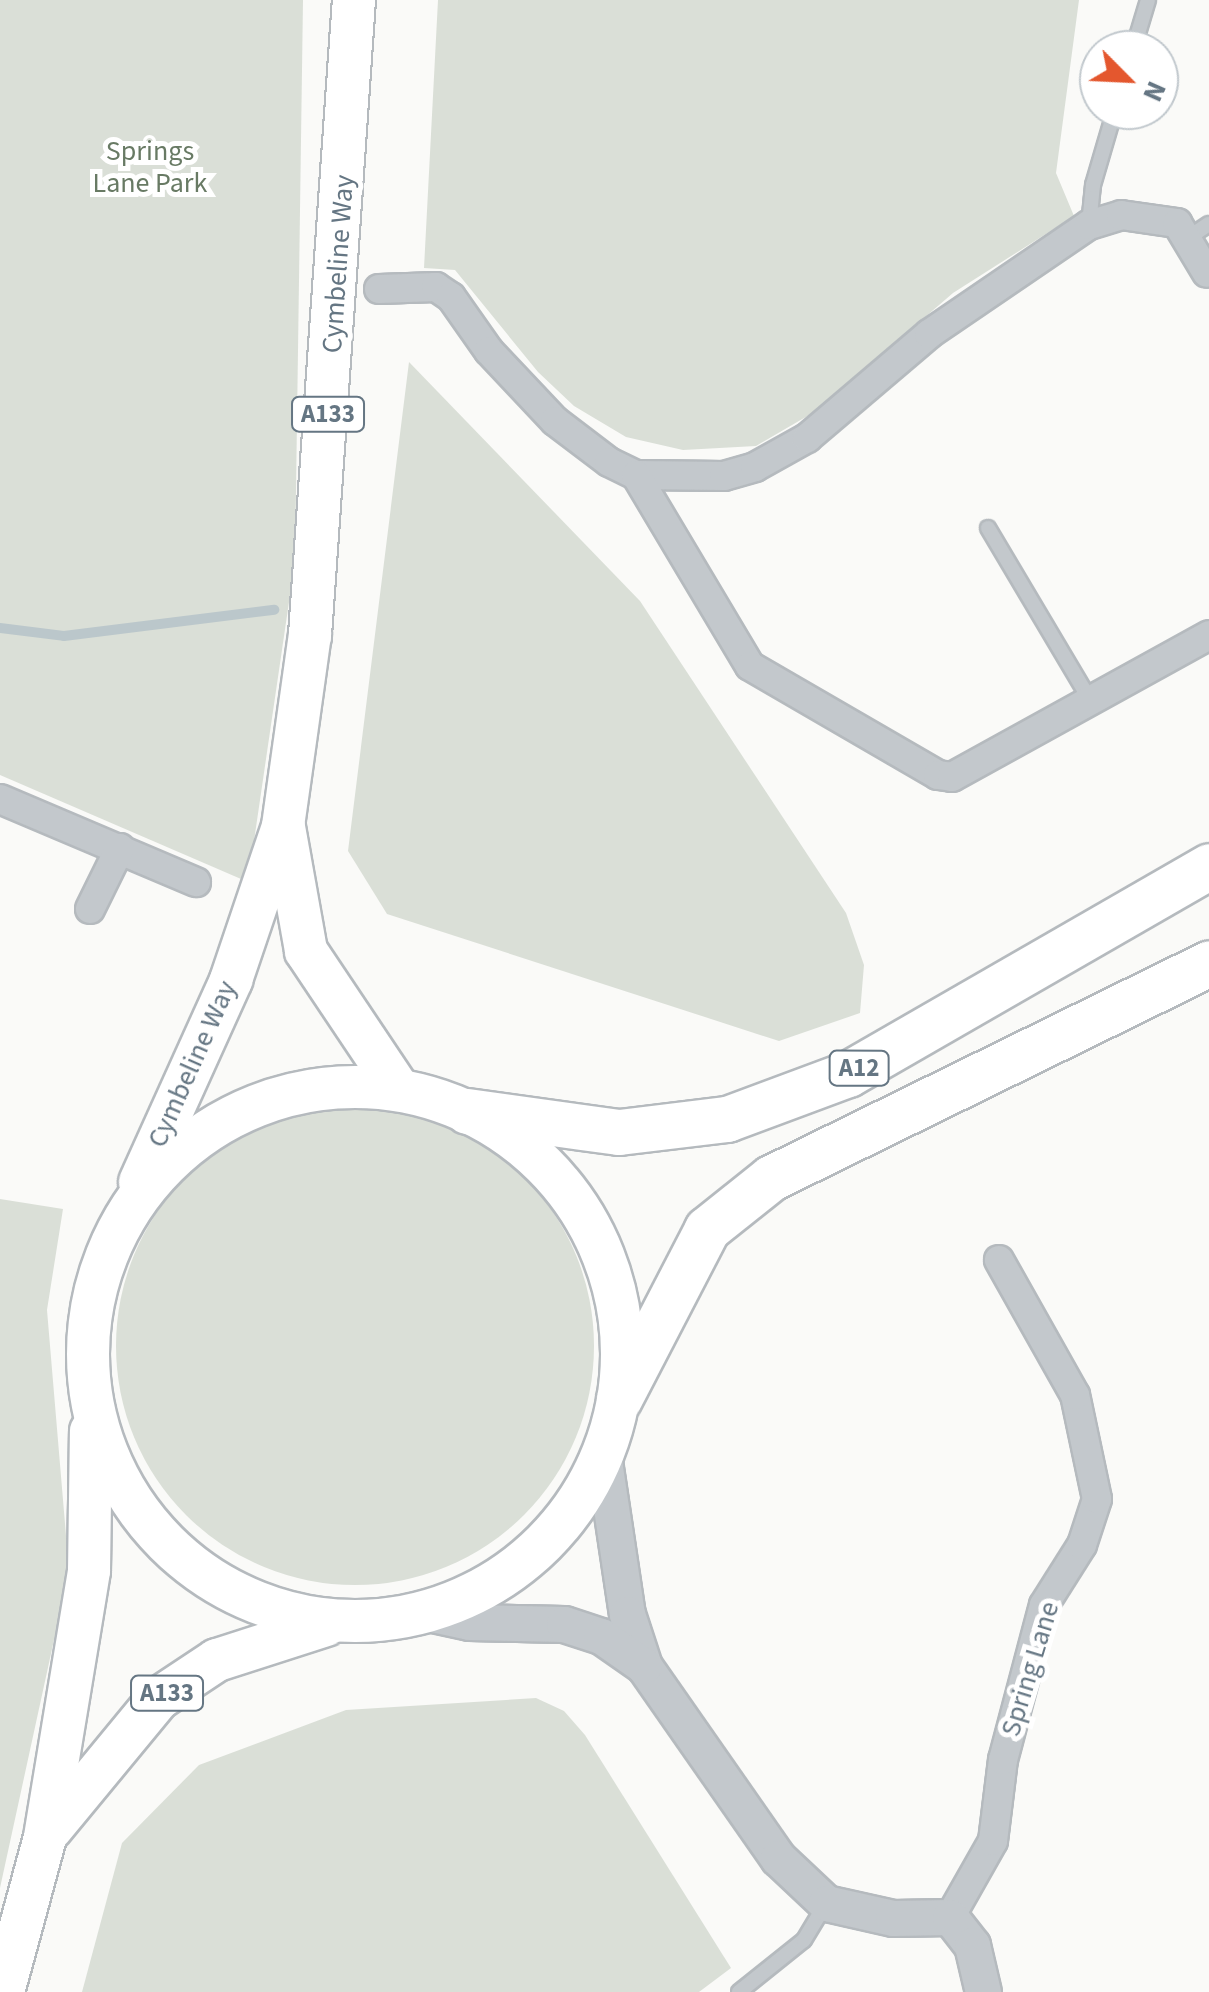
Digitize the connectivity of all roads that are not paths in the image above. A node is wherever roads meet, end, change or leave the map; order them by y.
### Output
1 (354, 0) edge
2 (1148, 0) edge
3 (1139, 30) edge
4 (1109, 130) edge
5 (1089, 224) junction
6 (1198, 232) edge
7 (1208, 273) edge
8 (358, 290) junction
9 (636, 475) junction
10 (988, 528) dead end
11 (1209, 635) edge
12 (1090, 700) junction
13 (0, 800) edge
14 (284, 826) junction
15 (120, 848) junction
16 (1209, 866) edge
17 (196, 882) dead end
18 (90, 909) dead end
19 (1209, 964) edge
20 (399, 1090) junction
21 (467, 1111) junction
22 (113, 1242) junction
23 (1000, 1260) dead end
24 (619, 1399) junction
25 (92, 1400) junction
26 (604, 1454) junction
27 (418, 1612) junction
28 (341, 1622) junction
29 (644, 1666) junction
30 (45, 1837) junction
31 (826, 1904) junction
32 (950, 1917) junction
33 (3, 1992) edge
34 (738, 1992) edge
35 (983, 1992) edge

1 - 8 main road, Cymbeline Way / A133
2 - 3 lane
4 - 5 lane
5 - 6 street
5 - 9 street
6 - 7 street
8 - 9 street
8 - 14 main road, Cymbeline Way / A133
9 - 12 street
10 - 12 lane
11 - 12 street
13 - 15 street
14 - 20 main road, Cymbeline Way / A133
14 - 22 main road, Cymbeline Way / A133
15 - 17 street
15 - 18 street
16 - 21 highway, A12
19 - 24 highway, A12
20 - 21 main road
20 - 22 main road
21 - 24 main road
22 - 25 main road
23 - 32 street, Spring Lane
24 - 26 main road
25 - 28 main road
25 - 30 main road, A133
26 - 27 main road
26 - 29 street
27 - 28 main road
27 - 29 street
28 - 30 main road, A133
29 - 31 street
30 - 33 main road, A133
31 - 32 street
31 - 34 lane
32 - 35 street

